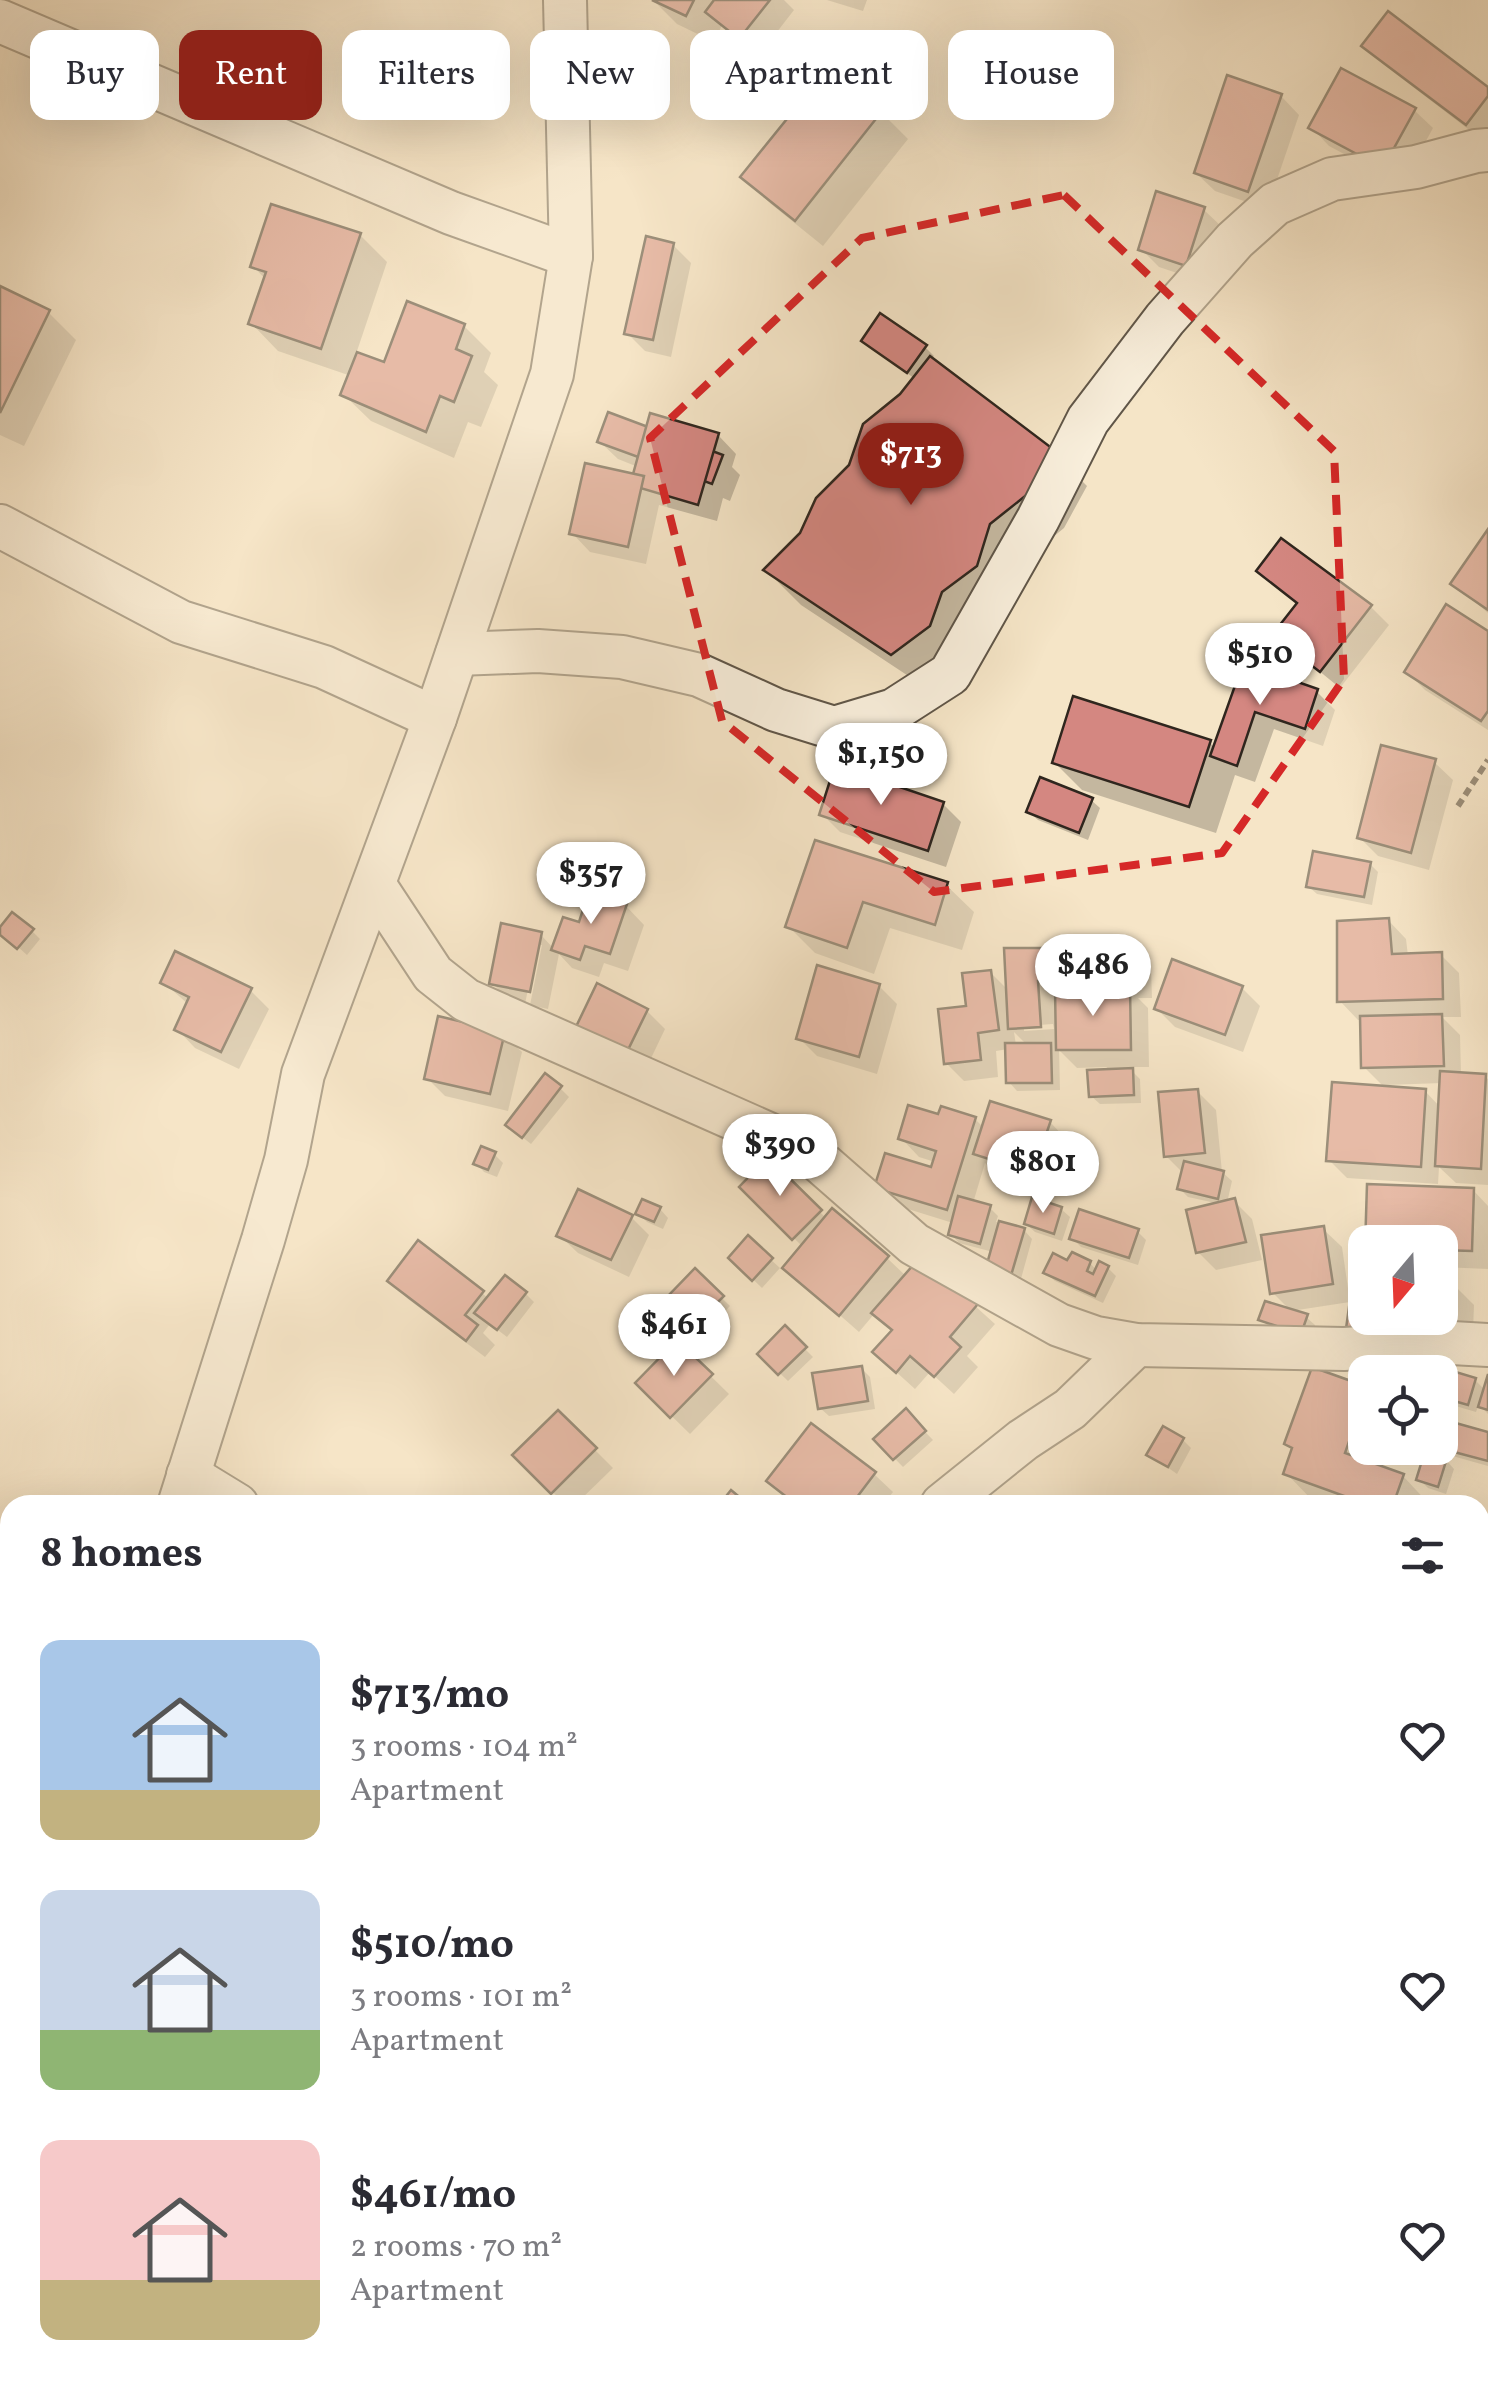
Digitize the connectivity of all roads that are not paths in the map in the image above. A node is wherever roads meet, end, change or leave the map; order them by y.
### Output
1 (565, 0) edge
2 (0, 21) edge
3 (1488, 150) edge
4 (571, 256) junction
5 (0, 526) edge
6 (457, 654) junction
7 (435, 718) junction
8 (375, 886) junction
9 (1136, 1345) junction
10 (1488, 1345) edge
11 (184, 1490) edge
12 (954, 1495) edge

1 - 4 street
2 - 4 street
3 - 6 street
4 - 6 street
5 - 7 street
6 - 7 street
7 - 8 street
8 - 9 street
8 - 11 street
9 - 10 street
9 - 12 street

